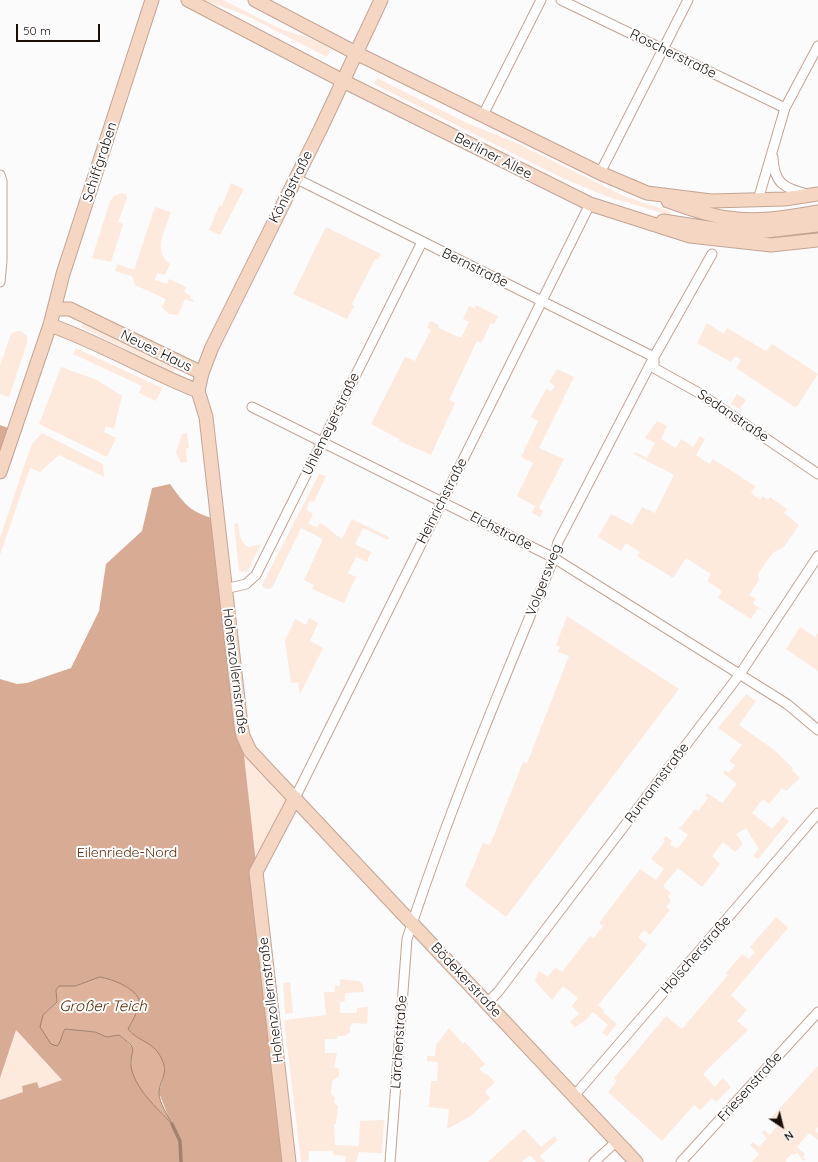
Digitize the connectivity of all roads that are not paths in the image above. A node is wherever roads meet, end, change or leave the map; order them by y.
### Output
1 (152, 0) edge
2 (188, 0) edge
3 (255, 0) edge
4 (381, 0) edge
5 (541, 0) edge
6 (561, 0) edge
7 (688, 0) edge
8 (818, 46) edge
9 (662, 49) junction
10 (356, 53) junction
11 (343, 81) junction
12 (785, 108) junction
13 (483, 116) junction
14 (773, 149) junction
15 (600, 174) junction
16 (0, 175) edge
17 (295, 178) junction
18 (648, 193) junction
19 (814, 194) edge
20 (758, 200) junction
21 (590, 204) junction
22 (818, 212) edge
23 (632, 216) junction
24 (818, 225) edge
25 (818, 240) edge
26 (422, 242) junction
27 (712, 254) dead end
28 (0, 282) edge
29 (541, 301) junction
30 (55, 309) junction
31 (50, 325) junction
32 (654, 357) junction
33 (202, 373) junction
34 (198, 391) junction
35 (252, 407) dead end
36 (323, 441) junction
37 (0, 472) edge
38 (818, 474) edge
39 (442, 500) junction
40 (818, 556) edge
41 (554, 558) junction
42 (225, 589) junction
43 (740, 674) junction
44 (818, 730) edge
45 (295, 798) junction
46 (818, 813) edge
47 (412, 922) junction
48 (487, 1003) junction
49 (818, 1012) edge
50 (574, 1096) junction
51 (617, 1141) junction
52 (290, 1162) edge
53 (390, 1162) edge
54 (594, 1162) edge
55 (636, 1162) edge
56 (681, 1162) edge

1 - 30 street, Schiffgraben
2 - 11 street, Berliner Allee
3 - 10 street
4 - 10 street, Königstraße
5 - 13 street
6 - 9 street, Roscherstraße
7 - 9 street
8 - 12 street
9 - 12 street, Roscherstraße
9 - 15 street
10 - 11 street, Königstraße
10 - 13 street
11 - 17 street, Königstraße
11 - 21 street, Berliner Allee
12 - 14 street
13 - 15 street
14 - 19 street
14 - 20 street
15 - 18 street
16 - 28 street
17 - 26 street, Bernstraße
17 - 33 street, Königstraße
18 - 20 street
18 - 22 street
19 - 20 street
21 - 23 street, Berliner Allee
21 - 29 street, Heinrichstraße
23 - 24 street
23 - 25 street, Berliner Allee
26 - 29 street, Bernstraße
26 - 36 street, Uhlemeyerstraße
27 - 32 street, Volgersweg
29 - 32 street, Bernstraße
29 - 39 street, Heinrichstraße
30 - 31 street, Schiffgraben
30 - 33 street, Neues Haus
31 - 34 street, Neues Haus
31 - 37 street, Schiffgraben
32 - 38 street, Sedanstraße
32 - 41 street, Volgersweg
33 - 34 street, Neues Haus
34 - 42 street, Hohenzollernstraße
35 - 36 street, Eichstraße
36 - 39 street, Eichstraße
36 - 42 street, Uhlemeyerstraße
39 - 41 street, Eichstraße
39 - 45 street, Heinrichstraße
40 - 43 street, Rumannstraße
41 - 43 street, Eichstraße
41 - 47 street, Volgersweg
42 - 45 street, Hohenzollernstraße
43 - 44 street, Eichstraße
43 - 48 street, Rumannstraße
45 - 47 street, Bödekerstraße
45 - 52 street, Hohenzollernstraße
46 - 50 street, Holscherstraße
47 - 48 street, Bödekerstraße
47 - 53 street, Lärchenstraße
48 - 50 street, Bödekerstraße
49 - 56 street, Friesenstraße
50 - 51 street, Bödekerstraße
51 - 54 street
51 - 55 street, Bödekerstraße

